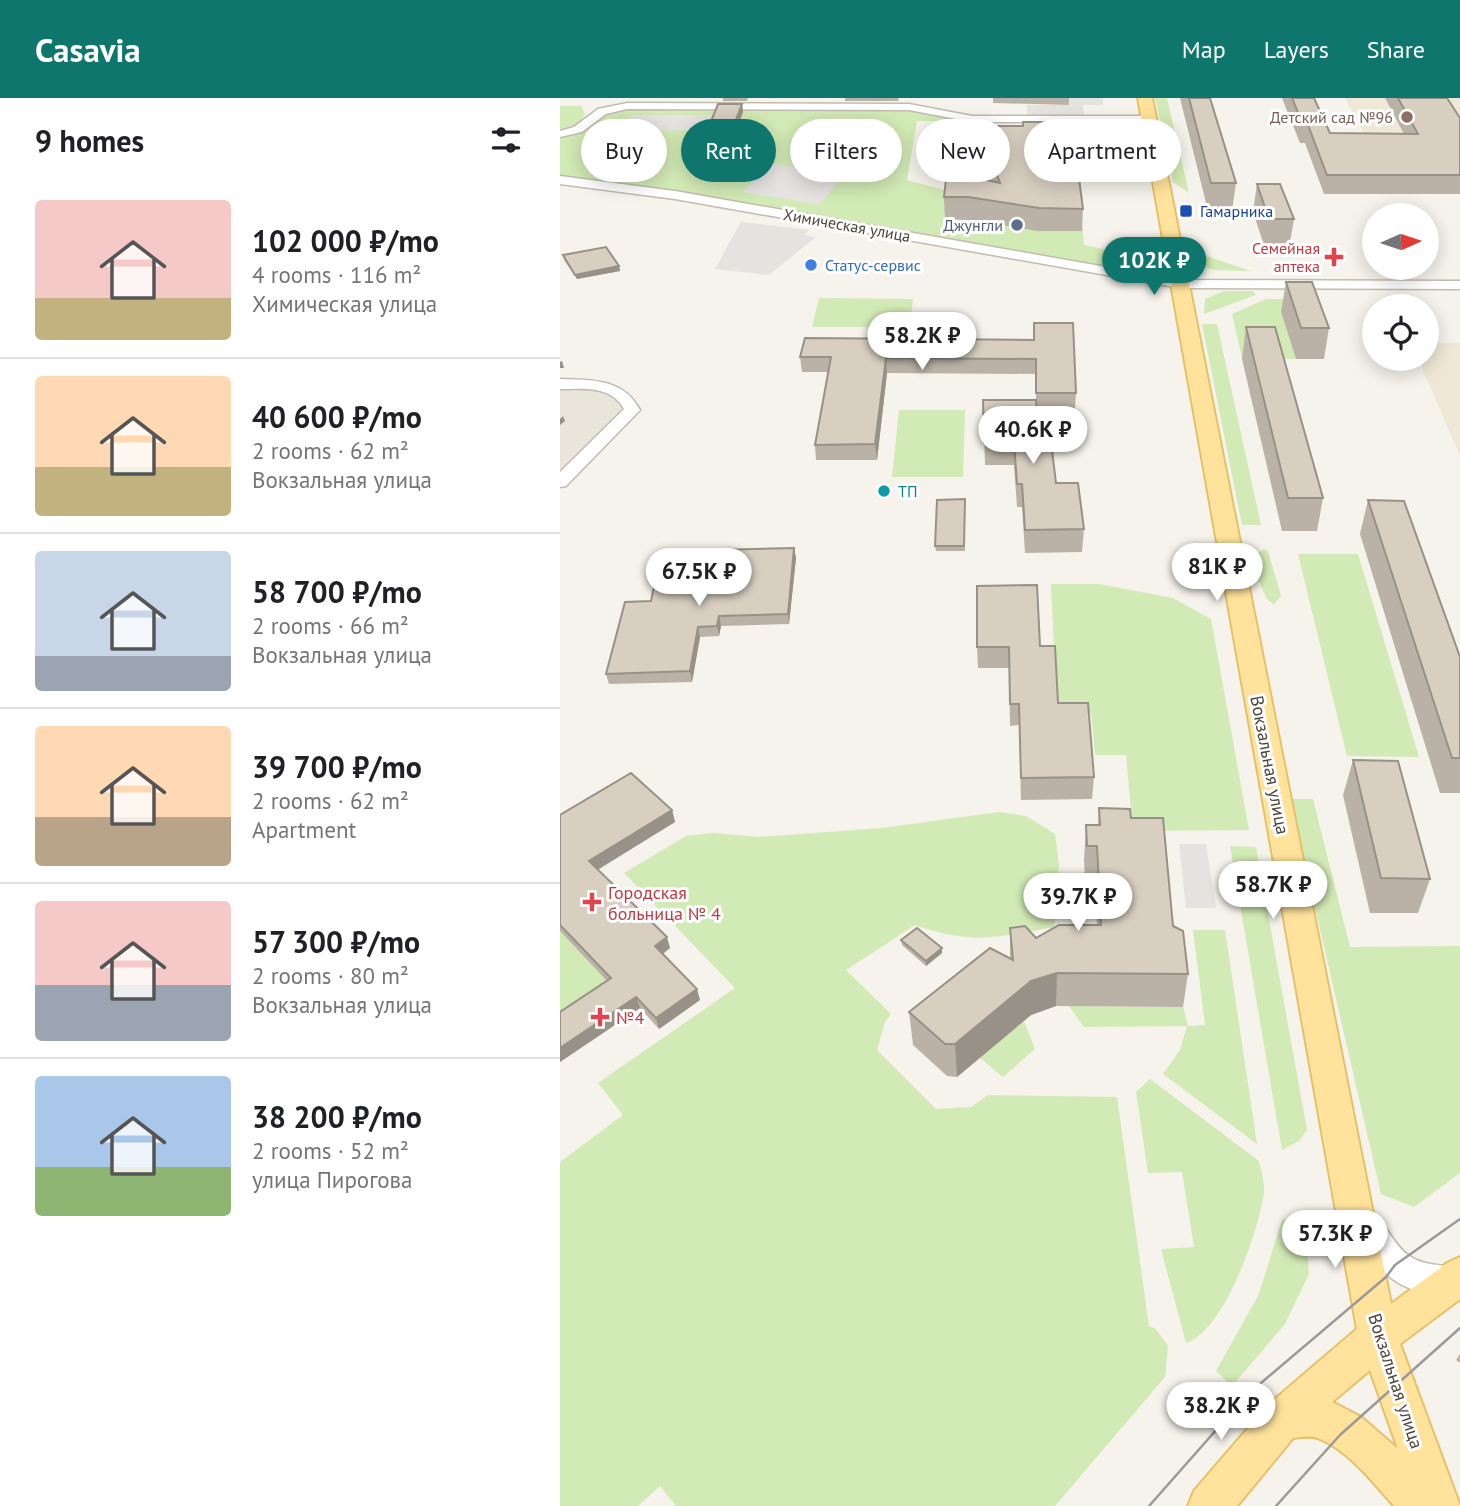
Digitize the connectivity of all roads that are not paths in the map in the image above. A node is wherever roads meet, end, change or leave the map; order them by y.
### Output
1 (1145, 98) edge
2 (1024, 119) edge
3 (1149, 119) edge
4 (560, 134) edge
5 (560, 180) edge
6 (1161, 182) edge
7 (1460, 277) edge
8 (1179, 280) junction
9 (1460, 285) edge
10 (560, 384) edge
11 (560, 482) edge
12 (1350, 1192) junction
13 (1456, 1279) edge
14 (1378, 1337) junction
15 (1282, 1419) junction
16 (1209, 1506) edge
17 (1422, 1506) edge
18 (1440, 1506) edge

1 - 3 main road, Вокзальная улица
2 - 4 street
5 - 8 street, Химическая улица
6 - 8 main road, Вокзальная улица
7 - 8 street
8 - 9 street
8 - 12 main road, Вокзальная улица
10 - 11 street
12 - 13 street
12 - 14 main road, Вокзальная улица
13 - 14 main road
14 - 15 main road
14 - 18 main road, Вокзальная улица
15 - 16 main road
15 - 17 main road

